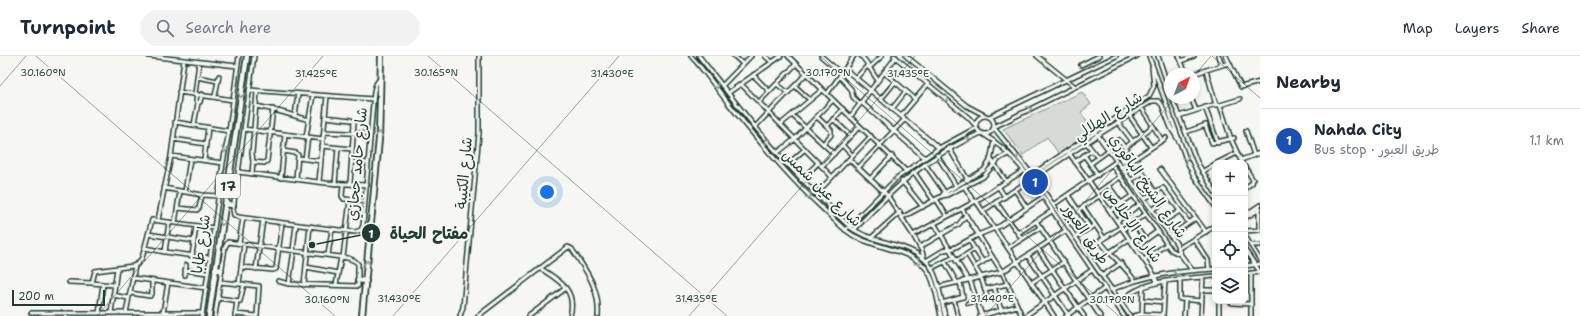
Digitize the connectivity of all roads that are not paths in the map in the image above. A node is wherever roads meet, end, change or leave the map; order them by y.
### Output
1 (149, 56) edge
2 (239, 56) edge
3 (247, 56) edge
4 (254, 56) edge
5 (381, 56) edge
6 (479, 56) edge
7 (691, 56) edge
8 (700, 56) edge
9 (734, 56) edge
10 (750, 56) edge
11 (765, 56) edge
12 (781, 56) edge
13 (788, 56) edge
14 (821, 56) edge
15 (848, 56) edge
16 (861, 56) edge
17 (882, 56) edge
18 (906, 56) edge
19 (1038, 56) edge
20 (1099, 56) edge
21 (1116, 56) edge
22 (1137, 56) edge
23 (1149, 56) edge
24 (1158, 56) edge
25 (1179, 56) edge
26 (1194, 56) edge
27 (1219, 56) edge
28 (1226, 56) edge
29 (895, 57) edge
30 (853, 58) edge
31 (184, 60) junction
32 (1181, 60) junction
33 (199, 62) junction
34 (772, 62) junction
35 (1229, 63) junction
36 (743, 64) junction
37 (796, 64) junction
38 (1081, 65) dead end
39 (1222, 65) junction
40 (237, 66) junction
41 (869, 67) junction
42 (1152, 67) junction
43 (1184, 68) edge
44 (845, 69) junction
45 (1206, 70) junction
46 (884, 72) junction
47 (1164, 72) edge
48 (1200, 72) edge
49 (806, 74) junction
50 (1079, 74) junction
51 (382, 75) junction
52 (753, 75) junction
53 (841, 75) junction
54 (219, 76) dead end
55 (197, 78) junction
56 (856, 78) junction
57 (878, 80) junction
58 (1066, 80) junction
59 (218, 81) junction
60 (895, 82) junction
61 (1083, 82) junction
62 (1260, 82) edge
63 (742, 84) junction
64 (777, 84) junction
65 (928, 84) junction
66 (722, 86) junction
67 (795, 86) junction
68 (1074, 86) junction
69 (249, 90) junction
70 (822, 90) junction
71 (870, 90) junction
72 (769, 91) junction
73 (906, 91) junction
74 (180, 92) junction
75 (257, 92) junction
76 (788, 93) junction
77 (196, 94) junction
78 (202, 94) junction
79 (298, 94) junction
80 (728, 94) junction
81 (827, 94) junction
82 (313, 95) junction
83 (215, 96) junction
84 (327, 96) junction
85 (373, 99) junction
86 (881, 99) junction
87 (915, 99) junction
88 (1240, 99) dead end
89 (233, 100) junction
90 (810, 100) junction
91 (834, 100) junction
92 (759, 102) junction
93 (198, 103) junction
94 (861, 103) junction
95 (1175, 104) edge
96 (1194, 104) edge
97 (1216, 104) junction
98 (1220, 105) junction
99 (256, 106) junction
100 (1141, 107) junction
101 (1205, 107) junction
102 (273, 109) junction
103 (843, 109) junction
104 (892, 109) junction
105 (1196, 110) junction
106 (769, 112) junction
107 (792, 114) junction
108 (1129, 115) junction
109 (295, 116) junction
110 (901, 116) junction
111 (1180, 116) junction
112 (325, 117) junction
113 (817, 117) junction
114 (850, 117) junction
115 (987, 117) junction
116 (833, 119) junction
117 (905, 119) junction
118 (309, 120) junction
119 (1182, 121) junction
120 (176, 122) junction
121 (1118, 122) junction
122 (1211, 123) junction
123 (781, 124) junction
124 (1174, 124) junction
125 (194, 125) junction
126 (1205, 125) junction
127 (827, 126) junction
128 (860, 126) junction
129 (1153, 126) junction
130 (755, 127) junction
131 (976, 127) junction
132 (994, 127) junction
133 (208, 128) junction
134 (806, 128) junction
135 (244, 130) junction
136 (1186, 130) junction
137 (229, 131) junction
138 (254, 131) junction
139 (894, 131) junction
140 (1246, 131) dead end
141 (324, 132) junction
142 (1177, 132) junction
143 (270, 133) junction
144 (353, 133) junction
145 (1097, 133) junction
146 (285, 134) junction
147 (371, 134) junction
148 (982, 134) junction
149 (1143, 134) junction
150 (851, 136) junction
151 (871, 136) junction
152 (307, 137) junction
153 (1166, 138) dead end
154 (173, 139) junction
155 (323, 139) junction
156 (795, 139) junction
157 (1232, 139) junction
158 (1162, 140) junction
159 (994, 141) junction
160 (1086, 142) junction
161 (1133, 142) junction
162 (1180, 143) junction
163 (1218, 143) junction
164 (206, 144) junction
165 (823, 144) junction
166 (842, 145) junction
167 (880, 145) junction
168 (322, 146) junction
169 (1126, 147) junction
170 (1152, 147) junction
171 (338, 148) junction
172 (939, 148) junction
173 (949, 148) junction
174 (352, 149) junction
175 (805, 149) junction
176 (1108, 149) junction
177 (1092, 150) junction
178 (283, 151) junction
179 (777, 153) junction
180 (1069, 153) junction
181 (1237, 153) junction
182 (1260, 153) edge
183 (834, 154) junction
184 (1008, 154) junction
185 (852, 155) junction
186 (1084, 155) junction
187 (1254, 155) junction
188 (170, 156) junction
189 (892, 156) junction
190 (937, 156) junction
191 (299, 158) junction
192 (925, 158) junction
193 (990, 158) junction
194 (1098, 158) junction
195 (190, 159) junction
196 (305, 159) junction
197 (849, 159) junction
198 (1134, 159) junction
199 (204, 160) junction
200 (1223, 160) edge
201 (1241, 160) edge
202 (1245, 160) edge
203 (321, 161) junction
204 (1117, 161) junction
205 (253, 162) junction
206 (352, 162) junction
207 (1075, 162) junction
208 (223, 163) junction
209 (368, 163) junction
210 (818, 163) junction
211 (994, 163) junction
212 (787, 164) junction
213 (925, 164) junction
214 (1090, 164) junction
215 (1112, 165) junction
216 (822, 166) junction
217 (1212, 166) edge
218 (1122, 167) junction
219 (858, 168) junction
220 (1160, 169) dead end
221 (1023, 170) junction
222 (906, 171) junction
223 (238, 172) junction
224 (914, 172) junction
225 (1202, 172) junction
226 (1248, 173) edge
227 (252, 174) junction
228 (1034, 175) junction
229 (1098, 175) junction
230 (832, 177) junction
231 (1120, 177) junction
232 (280, 178) junction
233 (1029, 178) junction
234 (870, 179) junction
235 (296, 180) junction
236 (801, 180) junction
237 (968, 180) junction
238 (1130, 180) junction
239 (902, 181) junction
240 (1006, 181) junction
241 (1089, 181) junction
242 (319, 182) junction
243 (335, 184) junction
244 (343, 184) junction
245 (350, 184) junction
246 (1210, 184) joint
247 (366, 185) junction
248 (1108, 185) junction
249 (1248, 185) edge
250 (956, 186) junction
251 (964, 186) junction
252 (998, 186) junction
253 (1212, 187) edge
254 (164, 188) junction
255 (1015, 190) junction
256 (180, 191) junction
257 (883, 191) junction
258 (186, 192) junction
259 (1155, 192) junction
260 (816, 194) junction
261 (946, 194) junction
262 (1098, 194) junction
263 (202, 195) junction
264 (887, 195) junction
265 (1068, 195) junction
266 (1133, 195) junction
267 (219, 196) junction
268 (1005, 197) junction
269 (1043, 197) junction
270 (1170, 197) junction
271 (1144, 199) junction
272 (350, 200) junction
273 (935, 200) junction
274 (365, 201) junction
275 (975, 201) junction
276 (996, 202) junction
277 (1212, 202) edge
278 (1120, 203) junction
279 (225, 204) junction
280 (1140, 204) junction
281 (233, 205) junction
282 (1054, 205) junction
283 (1083, 206) junction
284 (923, 207) junction
285 (1260, 207) edge
286 (178, 208) junction
287 (1027, 208) junction
288 (962, 209) junction
289 (1078, 210) junction
290 (1152, 210) junction
291 (983, 211) junction
292 (1052, 211) junction
293 (1110, 211) junction
294 (1180, 211) junction
295 (900, 212) junction
296 (1248, 213) edge
297 (1146, 214) junction
298 (966, 215) junction
299 (947, 216) junction
300 (1248, 216) edge
301 (903, 217) junction
302 (243, 218) junction
303 (1196, 218) junction
304 (156, 220) junction
305 (262, 220) junction
306 (1009, 221) junction
307 (1036, 221) junction
308 (1116, 221) junction
309 (169, 222) junction
310 (1133, 222) junction
311 (175, 223) junction
312 (282, 223) junction
313 (934, 223) junction
314 (1161, 223) junction
315 (1189, 223) junction
316 (296, 225) junction
317 (1095, 225) junction
318 (196, 226) junction
319 (310, 226) junction
320 (850, 226) junction
321 (1040, 227) junction
322 (214, 228) junction
323 (1090, 228) junction
324 (1122, 228) junction
325 (1212, 228) edge
326 (332, 229) junction
327 (854, 229) junction
328 (994, 229) junction
329 (845, 230) junction
330 (1260, 230) edge
331 (346, 231) junction
332 (1065, 231) junction
333 (1158, 231) junction
334 (1248, 231) edge
335 (1206, 232) junction
336 (1018, 233) junction
337 (148, 234) junction
338 (850, 234) junction
339 (914, 235) junction
340 (941, 235) junction
341 (978, 235) junction
342 (1170, 236) junction
343 (167, 237) junction
344 (1075, 237) junction
345 (871, 238) junction
346 (1104, 238) junction
347 (1022, 239) junction
348 (1129, 239) junction
349 (1194, 239) junction
350 (969, 240) junction
351 (1146, 240) junction
352 (194, 241) junction
353 (1050, 241) junction
354 (1100, 241) junction
355 (1248, 241) edge
356 (238, 243) junction
357 (244, 244) junction
358 (1167, 244) junction
359 (1250, 245) junction
360 (1260, 245) edge
361 (259, 246) junction
362 (920, 247) junction
363 (1136, 247) junction
364 (145, 248) junction
365 (279, 248) junction
366 (948, 248) junction
367 (1008, 248) junction
368 (1179, 248) junction
369 (975, 249) junction
370 (1038, 249) junction
371 (293, 250) junction
372 (1085, 251) junction
373 (165, 252) junction
374 (308, 252) junction
375 (1109, 253) junction
376 (967, 254) junction
377 (1248, 254) edge
378 (328, 255) junction
379 (1181, 255) junction
380 (192, 256) junction
381 (992, 256) junction
382 (1028, 256) junction
383 (342, 257) junction
384 (210, 258) junction
385 (955, 259) junction
386 (925, 260) junction
387 (1144, 260) junction
388 (1260, 260) edge
389 (945, 262) junction
390 (983, 262) junction
391 (1064, 262) junction
392 (1017, 263) junction
393 (1121, 263) junction
394 (1260, 264) edge
395 (186, 265) dead end
396 (1255, 265) junction
397 (135, 266) junction
398 (1248, 266) edge
399 (241, 267) junction
400 (306, 267) junction
401 (975, 267) junction
402 (116, 268) junction
403 (540, 268) junction
404 (932, 268) junction
405 (1212, 268) edge
406 (215, 269) junction
407 (256, 269) junction
408 (1209, 269) junction
409 (185, 270) junction
410 (222, 270) junction
411 (1052, 270) junction
412 (1092, 270) junction
413 (1192, 270) junction
414 (1002, 272) junction
415 (1260, 272) edge
416 (208, 273) junction
417 (338, 273) junction
418 (1251, 273) junction
419 (1248, 274) edge
420 (185, 275) dead end
421 (1042, 276) junction
422 (1102, 276) junction
423 (1155, 276) junction
424 (1212, 276) edge
425 (981, 277) junction
426 (1203, 277) junction
427 (132, 278) junction
428 (1180, 279) junction
429 (358, 280) junction
430 (969, 280) junction
431 (152, 281) junction
432 (278, 281) dead end
433 (366, 281) junction
434 (1076, 281) junction
435 (1135, 281) junction
436 (1165, 281) junction
437 (69, 282) dead end
438 (220, 282) junction
439 (92, 283) junction
440 (168, 283) junction
441 (958, 283) junction
442 (1031, 283) junction
443 (1157, 283) junction
444 (103, 284) junction
445 (239, 284) junction
446 (244, 284) junction
447 (290, 284) junction
448 (304, 284) junction
449 (1008, 284) junction
450 (114, 285) junction
451 (336, 285) junction
452 (938, 287) junction
453 (994, 287) junction
454 (1143, 287) junction
455 (206, 288) junction
456 (566, 288) junction
457 (1105, 288) junction
458 (985, 289) junction
459 (1065, 289) junction
460 (1111, 290) junction
461 (1202, 290) junction
462 (1212, 290) edge
463 (130, 292) junction
464 (113, 295) junction
465 (1055, 296) junction
466 (128, 298) junction
467 (218, 298) junction
468 (954, 300) junction
469 (977, 300) junction
470 (1089, 300) junction
471 (1143, 300) junction
472 (1185, 300) junction
473 (237, 301) junction
474 (1202, 301) junction
475 (1120, 302) junction
476 (1164, 302) junction
477 (942, 303) junction
478 (968, 303) dead end
479 (1045, 303) junction
480 (1219, 304) edge
481 (1248, 304) edge
482 (1251, 304) junction
483 (1017, 306) junction
484 (1078, 307) junction
485 (1001, 310) junction
486 (995, 312) junction
487 (31, 313) dead end
488 (99, 313) junction
489 (112, 313) junction
490 (126, 313) junction
491 (163, 313) junction
492 (137, 314) edge
493 (202, 314) edge
494 (62, 315) edge
495 (156, 315) edge
496 (186, 315) edge
497 (235, 315) edge
498 (1068, 315) edge
499 (1142, 315) edge
500 (209, 316) edge
501 (215, 316) edge
502 (257, 316) edge
503 (362, 316) edge
504 (460, 316) edge
505 (478, 316) edge
506 (530, 316) edge
507 (570, 316) edge
508 (598, 316) edge
509 (941, 316) edge
510 (945, 316) edge
511 (958, 316) edge
512 (981, 316) edge
513 (996, 316) edge
514 (1022, 316) edge
515 (1025, 316) edge
516 (1054, 316) edge
517 (1084, 316) edge
518 (1100, 316) edge
519 (1124, 316) edge
520 (1130, 316) edge
521 (1134, 316) edge
522 (1163, 316) edge
523 (1184, 316) edge
524 (1201, 316) edge
525 (1219, 316) edge
526 (1251, 316) edge

1 - 31 street
2 - 40 street, شارع طابا
3 -> 279 highway, 17
4 - 69 street
5 - 51 highway
6 - 504 street, شارع الكتيبة
7 -> 329 street, شارع عين شمس
8 - 66 street, شارع عين شمس
9 - 36 street
10 - 36 street
11 - 34 street
12 - 34 street
13 - 37 street
14 - 53 street
15 - 30 street
16 - 41 street
17 - 41 street
18 - 115 street
19 - 58 street
20 - 38 street
21 - 50 street
22 - 61 street
23 - 42 street
24 - 47 street
25 - 32 street
26 - 32 street
27 - 39 street
28 - 35 street
29 - 46 street
29 - 65 street
30 - 44 street
31 - 33 street
31 - 74 street
32 - 43 street
33 - 40 street
33 - 55 street
34 - 52 street
35 - 39 street
35 - 62 street
36 - 66 street
37 - 49 street
37 - 64 street
39 - 45 street
40 - 89 street, شارع طابا
41 - 56 street
41 - 57 street
42 - 124 street
42 - 145 street, شارع الهلالي
44 - 53 street
44 - 56 street
45 - 48 street
45 - 97 street
46 - 57 street
46 - 60 street
49 - 67 street
49 - 70 street
50 - 58 street
50 - 61 street
51 - 85 street, شارع حامد حجازي
433 -> 51 highway
52 - 63 street
52 - 72 street
53 - 81 street
53 - 94 street
54 - 59 street
55 - 59 street
55 - 77 street
56 - 71 street
57 - 71 street
58 - 68 street
58 - 115 street
59 - 83 street
60 - 73 street
60 - 86 street
61 - 68 street
63 - 80 street
63 - 92 street
64 - 72 street
64 - 76 street
65 - 87 street
65 -> 131 street
66 - 80 street, شارع عين شمس
67 - 76 street
67 - 90 street
132 -> 68 street
69 - 75 street
69 - 135 street
70 - 81 street
70 - 90 street
71 - 86 street
71 - 94 street
72 - 92 street
73 - 87 street
73 - 104 street
74 - 77 street
74 - 120 street
75 - 79 street
75 - 99 street
76 - 106 street
77 - 78 street
77 - 93 street
78 - 83 street
78 - 93 street
79 - 82 street
79 - 109 street
80 - 130 street, شارع عين شمس
81 - 91 street
82 - 84 street
82 - 118 street
83 - 89 street
84 - 85 street
84 - 112 street
85 - 147 street, شارع حامد حجازي
86 - 104 street
87 - 110 street
88 - 98 street
89 - 137 street, شارع طابا
90 - 107 street
91 - 103 street
91 - 113 street
92 - 106 street
93 - 125 street
94 - 114 street
94 - 139 street
95 - 111 street
96 - 105 street
97 - 98 street
97 - 101 street
98 - 157 street
99 - 102 street
99 - 138 street
100 - 108 street, شارع الهلالي
100 - 129 street
100 - 162 street, شارع الهلالي
101 - 105 street
101 - 122 street
102 - 109 street
102 - 143 street
103 - 114 street
103 - 116 street
104 - 110 street
105 - 111 street
106 - 123 street
106 - 130 street
107 - 123 street
107 - 134 street
108 - 121 street, شارع الهلالي
108 - 149 street
109 - 118 street
110 - 117 street
111 - 119 street
112 - 141 street
112 - 144 street
113 - 127 street
113 - 134 street
114 - 128 street
115 - 131 street
115 - 132 street
116 - 127 street
116 - 150 street
117 - 139 street
117 - 172 street
118 - 152 street
119 - 124 street
119 - 136 street
120 - 125 street
120 - 154 street
121 - 145 street, شارع الهلالي
121 - 161 street
122 - 126 street
122 - 163 street
123 - 156 street
124 - 142 street
125 - 133 street
126 - 136 street
126 - 163 street
127 - 165 street
128 - 150 street
128 - 151 street
129 - 149 street
129 - 158 street
179 -> 130 street, شارع عين شمس
131 - 148 street
131 - 172 street
132 - 148 street
228 -> 132 street, طريق العبور
133 - 137 street
133 - 164 street
134 - 156 street
134 - 165 street
135 - 138 street
135 - 223 street
136 - 142 street
136 - 225 street
137 -> 208 street, شارع طابا
138 - 143 street
138 - 205 street
139 - 167 street
139 - 192 street
140 - 187 street
141 - 144 street
141 - 155 street
142 - 162 street
143 - 146 street
143 - 205 street
144 - 147 street
144 - 174 street
145 - 160 street, شارع الهلالي
145 - 176 street, شارع الشيخ الباقوري
145 - 228 street, شارع الهلالي
146 - 152 street
146 - 178 street
147 - 209 street, شارع حامد حجازي
148 - 159 street, طريق العبور
173 -> 148 street
149 - 161 street
149 - 170 street
150 - 166 street
151 - 167 street
151 - 185 street
152 - 155 street
152 - 196 street
153 - 158 street
154 - 164 street
154 - 188 street
155 - 168 street
156 - 175 street
156 - 179 street
157 - 163 street
157 - 181 street
158 - 170 street
159 - 184 street, طريق العبور
159 - 193 street
160 - 177 street
160 - 180 street, شارع الهلالي
161 - 169 street
162 -> 277 street
164 - 199 street
165 - 183 street
166 - 183 street
166 - 185 street
167 - 189 street
167 - 219 street
168 - 171 street
168 - 203 street
169 - 176 street
169 - 198 street
170 - 198 street
171 - 174 street
171 - 243 street
172 - 192 street
173 - 190 street
173 - 237 street
174 - 206 street
175 - 210 street
175 - 212 street
176 - 194 street
176 - 204 street, شارع الشيخ الباقوري
177 - 186 street
177 - 194 street
178 - 191 street
178 - 232 street
179 - 212 street, شارع عين شمس
180 - 207 street, شارع الإخلاص
180 - 228 street, شارع الهلالي
181 - 200 street
181 - 201 street
182 - 187 street
183 - 216 street
184 - 211 street
184 - 221 street, طريق العبور
185 - 197 street
186 - 207 street
186 - 214 street
187 - 202 street
188 - 195 street
188 - 254 street
189 - 222 street
189 - 234 street
190 - 213 street
190 - 250 street
191 - 196 street
191 - 235 street
192 - 222 street
193 - 211 street
193 - 237 street
194 - 214 street
195 - 199 street
195 - 258 street
196 - 203 street
197 - 219 street
197 - 230 street
198 - 218 street
199 - 208 street
203 - 242 street
204 - 215 street
204 - 218 street, شارع الشيخ الباقوري
205 - 227 street
206 - 209 street
206 - 245 street
207 - 241 street, شارع الإخلاص
208 - 267 street, شارع طابا
209 - 247 street, شارع حامد حجازي
210 - 216 street
210 - 236 street
211 - 240 street
211 - 251 street
212 - 236 street, شارع عين شمس
213 - 224 street
213 - 261 street
214 - 229 street
215 - 229 street
215 - 231 street, شارع الشيخ الباقوري
216 - 230 street
217 - 225 street
218 - 238 street, شارع الشيخ الباقوري
219 - 234 street
220 - 303 street
221 - 233 street, طريق العبور
221 - 240 street
222 -> 257 street
223 - 227 street
223 - 281 street
224 - 239 street
224 - 273 street
225 - 246 street
226 - 249 street
227 - 232 street
228 - 233 street, شارع الهلالي
228 - 282 street, طريق العبور
229 - 241 street
230 - 260 street
231 - 248 street
231 - 266 street, شارع الشيخ الباقوري
232 - 235 street
233 - 255 street, شارع الهلالي
233 - 269 street, طريق العبور
234 - 257 street
235 - 242 street
236 - 260 street, شارع عين شمس
237 - 250 street
238 - 259 street
238 - 271 street, شارع الشيخ الباقوري
239 - 264 street
239 - 284 street
240 - 252 street
241 - 262 street, شارع الإخلاص
241 - 265 street
242 - 243 street
243 - 244 street
244 - 245 street
244 - 272 street
245 - 247 street
246 - 253 street
247 - 274 street, شارع حامد حجازي
248 - 262 street
248 - 278 street
250 - 261 street
251 - 261 street
251 - 275 street
252 - 268 street
252 - 275 street
254 - 256 street
254 - 304 street
255 - 268 street, شارع الهلالي
255 - 287 street
256 - 258 street
256 - 286 street
257 - 264 street
257 - 320 street
258 - 263 street
259 - 270 street
259 - 271 street
260 - 320 street, شارع عين شمس
261 - 273 street
262 - 283 street
262 - 293 street, شارع الإخلاص
263 - 267 street
263 - 286 street
264 - 295 street
264 - 327 street
265 - 282 street
265 - 289 street
266 - 278 street
266 - 280 street, شارع الشيخ الباقوري
267 - 322 street, شارع طابا
268 - 276 street, شارع الهلالي
269 - 287 street
269 - 292 street, طريق العبور
270 - 290 street
270 - 294 street
271 - 290 street, شارع الشيخ الباقوري
272 - 274 street
272 - 331 street
273 - 284 street
273 - 299 street
274 - 331 street, شارع حامد حجازي
275 - 288 street
275 - 291 street
276 - 291 street, شارع الهلالي
276 - 306 street
278 - 293 street
279 - 281 highway
279 -> 406 highway, 17
280 - 297 street, شارع الشيخ الباقوري
280 - 308 street
281 - 302 street
282 - 344 street, طريق العبور
283 - 289 street
283 - 317 street
284 - 301 street
285 - 296 street
285 - 300 street
285 - 330 street
286 - 311 street
287 - 306 street
288 - 298 street
288 - 299 street
289 - 323 street
290 - 314 street, شارع الشيخ الباقوري
291 - 328 street
292 - 307 street
292 - 332 street, طريق العبور
293 - 308 street, شارع الإخلاص
294 - 314 street
294 - 315 street
295 - 301 street
295 - 345 street
297 - 310 street
297 - 333 street, شارع الشيخ الباقوري
298 - 340 street
298 - 341 street
299 - 313 street
301 - 339 street
302 - 305 street, شارع حامد حجازي
302 - 356 street
303 - 315 street
303 - 335 street
304 - 309 street
304 - 337 street
305 - 312 street, شارع حامد حجازي
305 - 361 street
306 - 328 street
306 - 336 street
307 - 321 street
307 - 336 street
308 - 324 street, شارع الإخلاص
309 - 311 street
309 - 343 street
310 - 324 street
310 - 351 street
311 - 318 street
312 - 316 street, شارع حامد حجازي
312 - 365 street
313 - 339 street
313 - 340 street
314 - 342 street, شارع الشيخ الباقوري
315 - 342 street
316 - 319 street, شارع حامد حجازي
316 - 371 street
317 - 323 street
317 - 346 street
318 - 322 street
318 - 352 street
319 - 326 street, شارع حامد حجازي
319 - 374 street
320 - 327 street, شارع عين شمس
320 - 329 street
321 - 347 street
321 - 353 street
322 - 384 street, شارع طابا
323 - 344 street
324 - 346 street
324 - 348 street, شارع الإخلاص
325 - 335 street
326 - 331 street, شارع حامد حجازي
326 - 378 street
327 - 338 street
327 - 345 street, شارع عين شمس
328 - 341 street
328 - 367 street
329 - 338 street, شارع عين شمس
330 - 334 street
331 - 383 street
332 - 353 street
332 - 412 street, طريق العبور
333 - 351 street
333 - 358 street, شارع الشيخ الباقوري
335 - 349 street
336 - 347 street
337 - 343 street
337 - 364 street
338 -> 509 street, شارع عين شمس
339 - 362 street
340 - 362 street
340 - 366 street
341 - 350 street
341 - 381 street
342 - 368 street, شارع الشيخ الباقوري
343 - 352 street
343 - 373 street
344 - 372 street, طريق العبور
345 - 386 street, شارع عين شمس
346 - 354 street
347 - 367 street
348 - 363 street, شارع الإخلاص
348 - 375 street
349 - 368 street
349 - 408 street
350 - 366 street
350 - 369 street
351 - 363 street
352 - 380 street
353 - 370 street
353 - 391 street
354 - 372 street
354 - 375 street
355 - 359 street
356 - 357 street
356 - 410 street
357 - 361 street
357 - 399 street
358 - 379 street, شارع الشيخ الباقوري
358 - 387 street
359 - 360 street
359 - 388 street
361 - 365 street
361 - 407 street
362 - 386 street
363 - 387 street, شارع الإخلاص
364 - 373 street
364 - 397 street
365 - 371 street
365 - 407 street
366 - 385 street
366 - 386 street
367 - 392 street
368 - 379 street, شارع الشيخ الباقوري
369 - 376 street
369 - 390 street
370 - 382 street
370 - 411 street
371 - 374 street
371 - 447 street
372 - 422 street, طريق العبور
373 - 380 street
374 - 378 street
374 - 400 street
375 - 393 street
376 - 385 street
376 - 401 street
377 - 396 street
378 - 383 street
379 - 413 street, شارع الشيخ الباقوري
380 - 384 street
381 - 390 street
381 - 414 street
382 - 392 street
382 - 421 street
383 - 417 street
383 - 429 street
384 - 416 street, شارع طابا
385 - 389 street
385 - 430 street
386 - 404 street, شارع عين شمس
387 - 423 street, شارع الإخلاص
389 - 404 street
389 - 441 street
390 - 401 street
391 - 411 street
391 - 434 street
392 - 414 street
392 - 442 street
393 - 422 street
393 - 435 street
394 - 396 street
395 - 409 street
396 - 398 street
396 - 415 street
397 - 402 street
397 - 427 street
399 - 407 street
399 - 445 street
400 - 417 street
400 - 448 street
401 - 425 street
402 - 439 street
402 - 450 street
403 - 456 street
403 - 505 street
403 - 508 street
404 - 452 street, شارع عين شمس
405 - 408 street
406 - 410 highway
406 - 500 highway, 17
408 - 413 street
409 - 416 street
409 - 420 street
410 - 438 street
411 - 421 street
411 - 459 street
412 - 434 street
412 - 457 street, طريق العبور
413 -> 423 street
414 - 425 street
414 - 449 street
415 - 418 street
416 - 455 street, شارع طابا
417 - 451 street
418 - 419 street
418 - 482 street
421 - 442 street
421 - 465 street
422 - 460 street, طريق العبور
423 - 435 street
423 - 443 street, شارع الإخلاص
424 - 426 street
425 - 430 street
425 - 458 street
426 - 428 street
426 - 461 street
427 - 431 street
427 - 463 street
428 - 436 street
428 - 472 street
429 - 433 highway
429 - 451 street
430 - 441 street
430 - 469 street
431 - 440 street
431 - 463 street
432 - 447 street
433 - 503 highway
434 - 459 street
434 - 470 street
435 - 460 street
436 - 443 street
436 - 476 street
437 - 439 street
438 - 445 street
438 - 467 street
439 - 444 street
440 - 455 street
440 - 491 street
441 - 452 street
441 - 468 street
442 - 479 street
443 - 454 street
444 - 450 street
444 - 488 street
445 - 446 street
446 - 473 street
446 - 502 street
447 - 448 street
448 - 451 street
449 - 453 street
449 - 483 street
450 - 464 street
452 - 477 street, شارع عين شمس
453 - 458 street
453 - 485 street
454 - 471 street
454 - 475 street
455 - 493 street, شارع طابا
456 - 506 street
456 - 507 street
457 - 470 street
457 - 519 street, طريق العبور
458 - 469 street
459 - 465 street
459 - 484 street
460 - 475 street, طريق العبور
461 - 462 street
461 - 474 street
463 - 466 street
464 - 466 street
464 - 489 street
465 - 479 street
465 - 498 street
466 - 490 street
467 - 473 street
467 - 501 street
468 - 477 street
468 - 511 street
469 - 478 street
469 - 512 street
470 - 484 street
470 - 518 street
471 - 476 street
471 - 499 street
472 - 474 street
472 - 523 street
473 - 497 street
474 - 524 street
475 - 520 street, طريق العبور
476 - 522 street
477 - 510 street, شارع عين شمس
479 - 515 street
479 - 516 street
480 - 525 street
481 - 482 street
482 - 526 street
483 - 485 street
483 - 514 street
484 - 498 street
484 - 517 street
485 - 486 street
486 - 512 street
486 - 513 street
487 - 494 street
488 - 489 street
488 - 494 street
489 - 490 street
490 - 492 street
491 - 495 street
491 - 496 street
492 - 495 street
493 - 496 street
497 - 502 street
499 - 521 street
499 - 522 street

